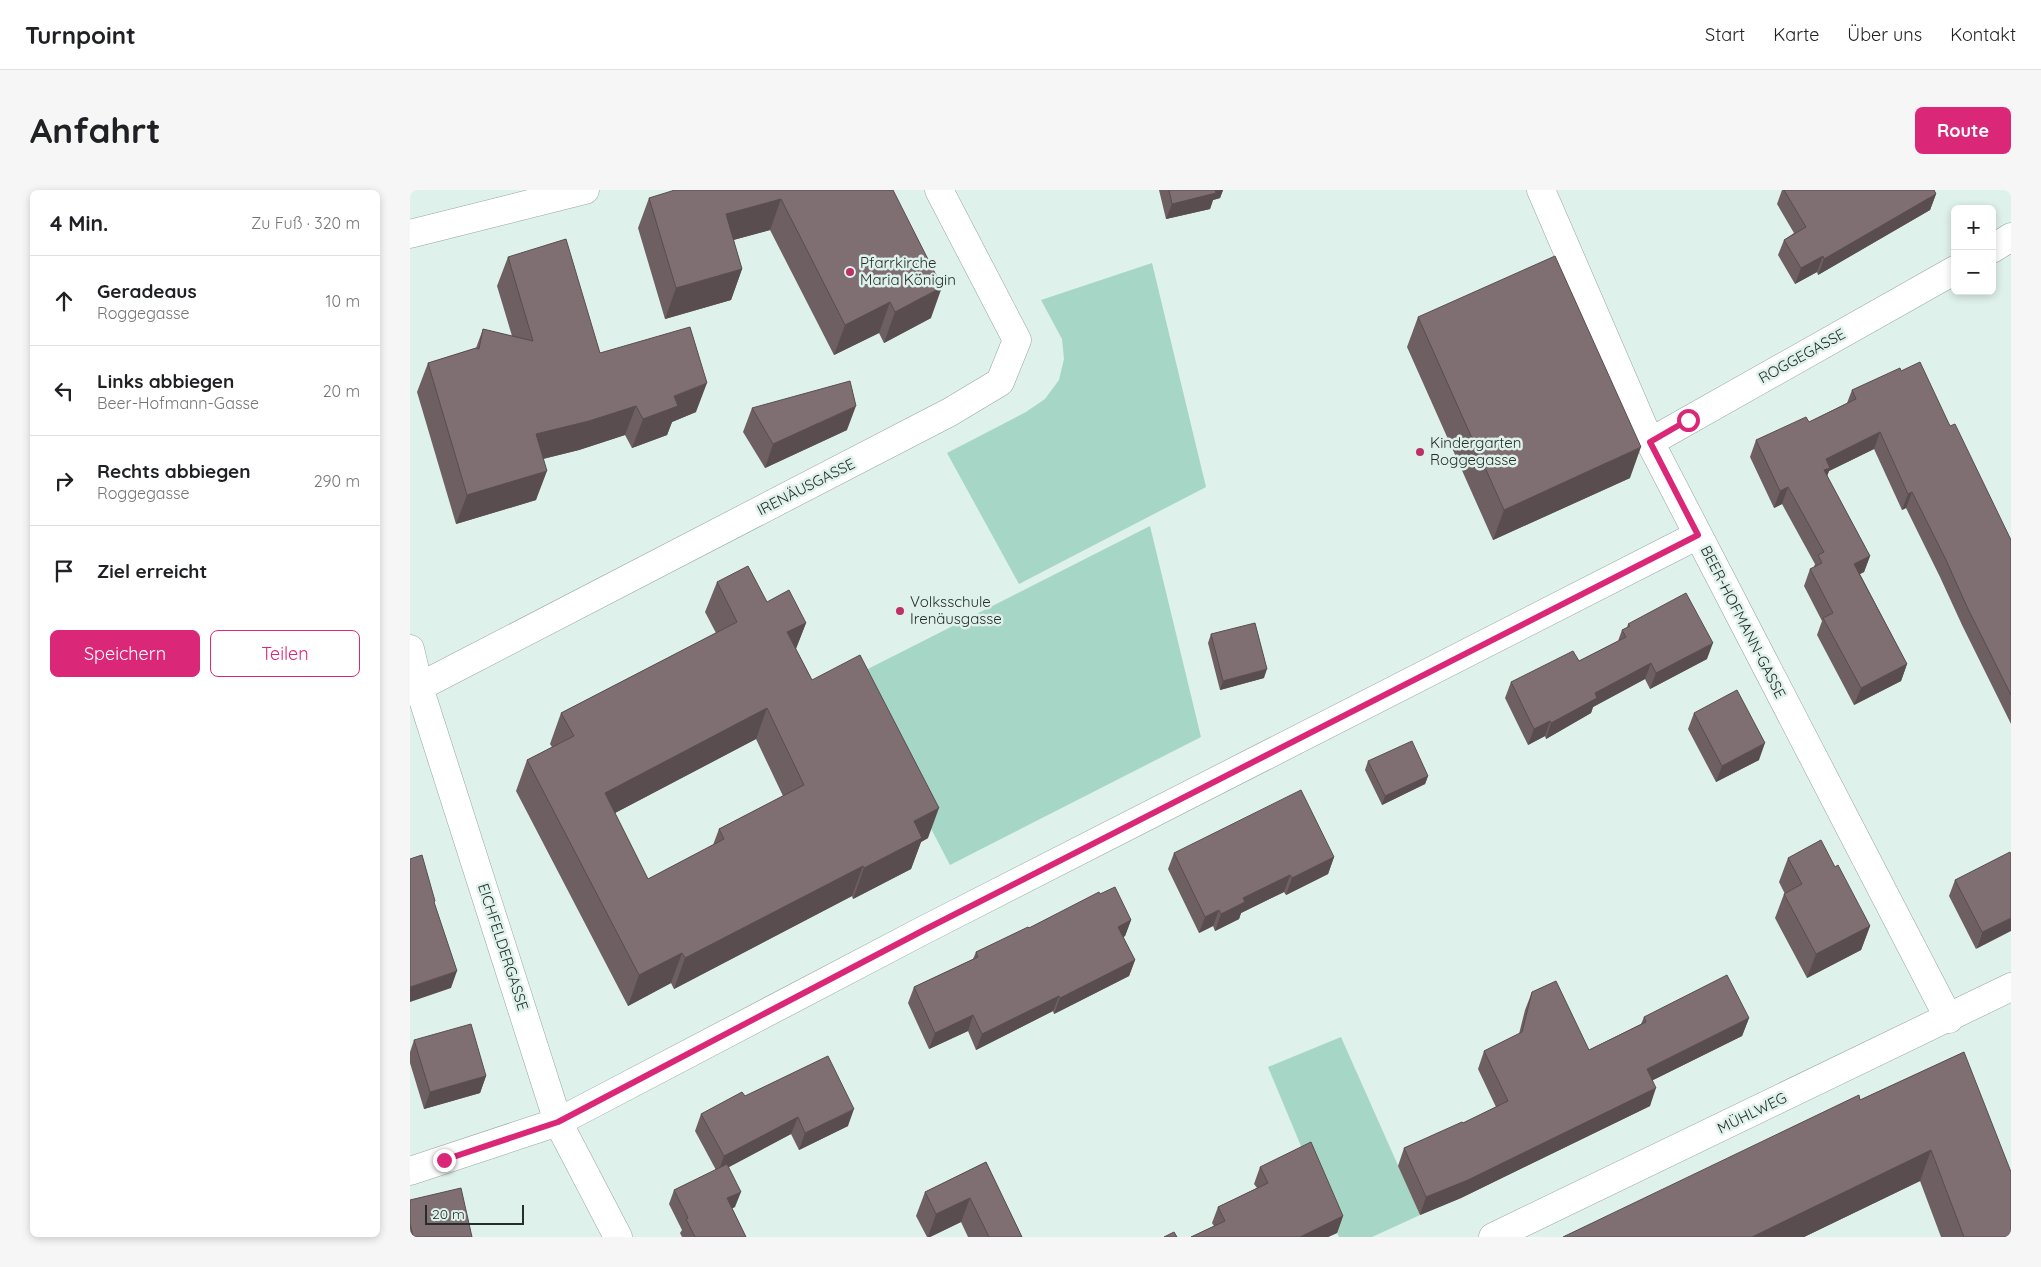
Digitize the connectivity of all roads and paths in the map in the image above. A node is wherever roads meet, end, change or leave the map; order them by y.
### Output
1 (939, 190) edge
2 (1541, 190) edge
3 (582, 191) edge
4 (410, 234) edge
5 (2011, 237) edge
6 (1996, 246) edge
7 (1951, 272) edge
8 (1650, 442) junction
9 (1698, 535) junction
10 (410, 649) edge
11 (415, 689) edge
12 (2011, 988) edge
13 (1949, 1018) junction
14 (558, 1122) junction
15 (410, 1171) edge
16 (618, 1237) edge
17 (1493, 1237) edge

1 - 11 street, IRENÄUSGASSE
2 - 8 street, BEER-HOFMANN-GASSE
3 - 4 street
5 - 6 street
7 - 8 street, ROGGEGASSE
8 - 9 street, BEER-HOFMANN-GASSE
9 - 13 street, BEER-HOFMANN-GASSE
9 - 14 street
10 - 11 street, EICHFELDERGASSE
11 - 14 street, EICHFELDERGASSE
12 - 13 street, MÜHLWEG
13 - 17 street, MÜHLWEG
14 - 15 street
14 - 16 street, EICHFELDERGASSE

